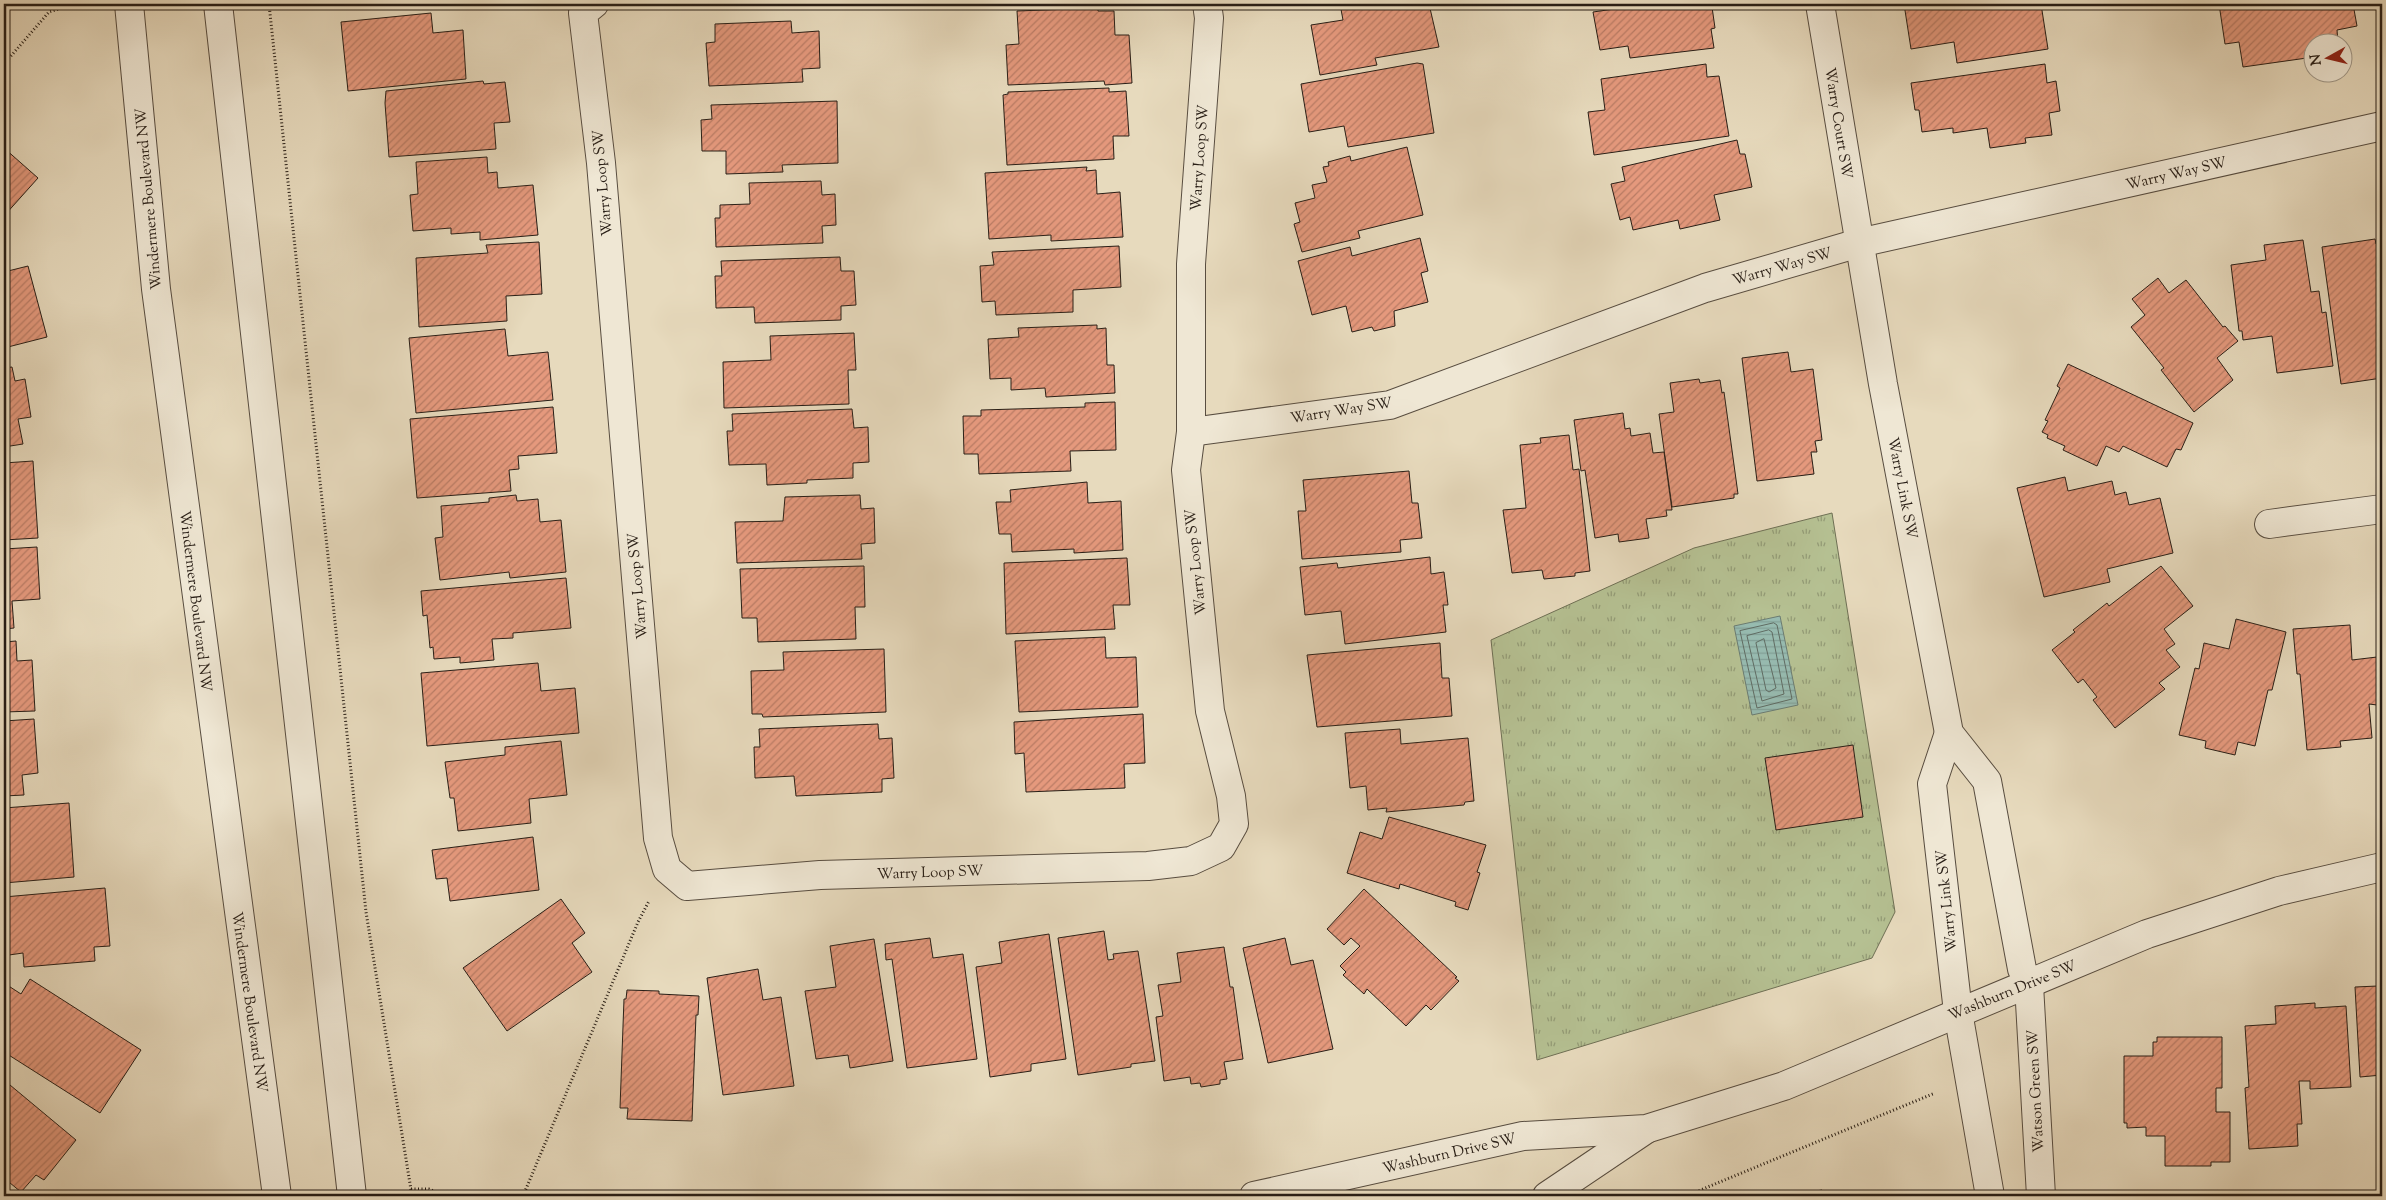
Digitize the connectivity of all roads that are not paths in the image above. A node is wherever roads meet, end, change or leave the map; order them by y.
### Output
1 (129, 4) edge
2 (218, 4) edge
3 (594, 4) edge
4 (1207, 4) edge
5 (1820, 4) edge
6 (2382, 126) edge
7 (1858, 243) junction
8 (1191, 432) junction
9 (2382, 509) edge
10 (2269, 524) dead end
11 (1950, 733) junction
12 (2382, 867) edge
13 (2029, 985) junction
14 (1958, 1012) junction
15 (1646, 1129) junction
16 (277, 1196) edge
17 (352, 1196) edge
18 (1254, 1196) edge
19 (1547, 1196) edge
20 (1990, 1196) edge
21 (2041, 1196) edge

1 - 16 street, Windermere Boulevard NW
2 - 17 street
3 - 8 street, Warry Loop SW
4 - 8 street, Warry Loop SW
5 - 7 street, Warry Court SW
6 - 7 street, Warry Way SW
7 - 8 street, Warry Way SW
7 - 11 street, Warry Link SW
9 - 10 street
11 - 13 street, Warry Link SW
11 - 14 street, Warry Link SW
12 - 13 street, Washburn Drive SW
13 - 14 street, Washburn Drive SW
13 - 21 street, Watson Green SW
14 - 15 street, Washburn Drive SW
14 - 20 street
15 - 18 street, Washburn Drive SW
15 - 19 street, Washburn Drive SW

